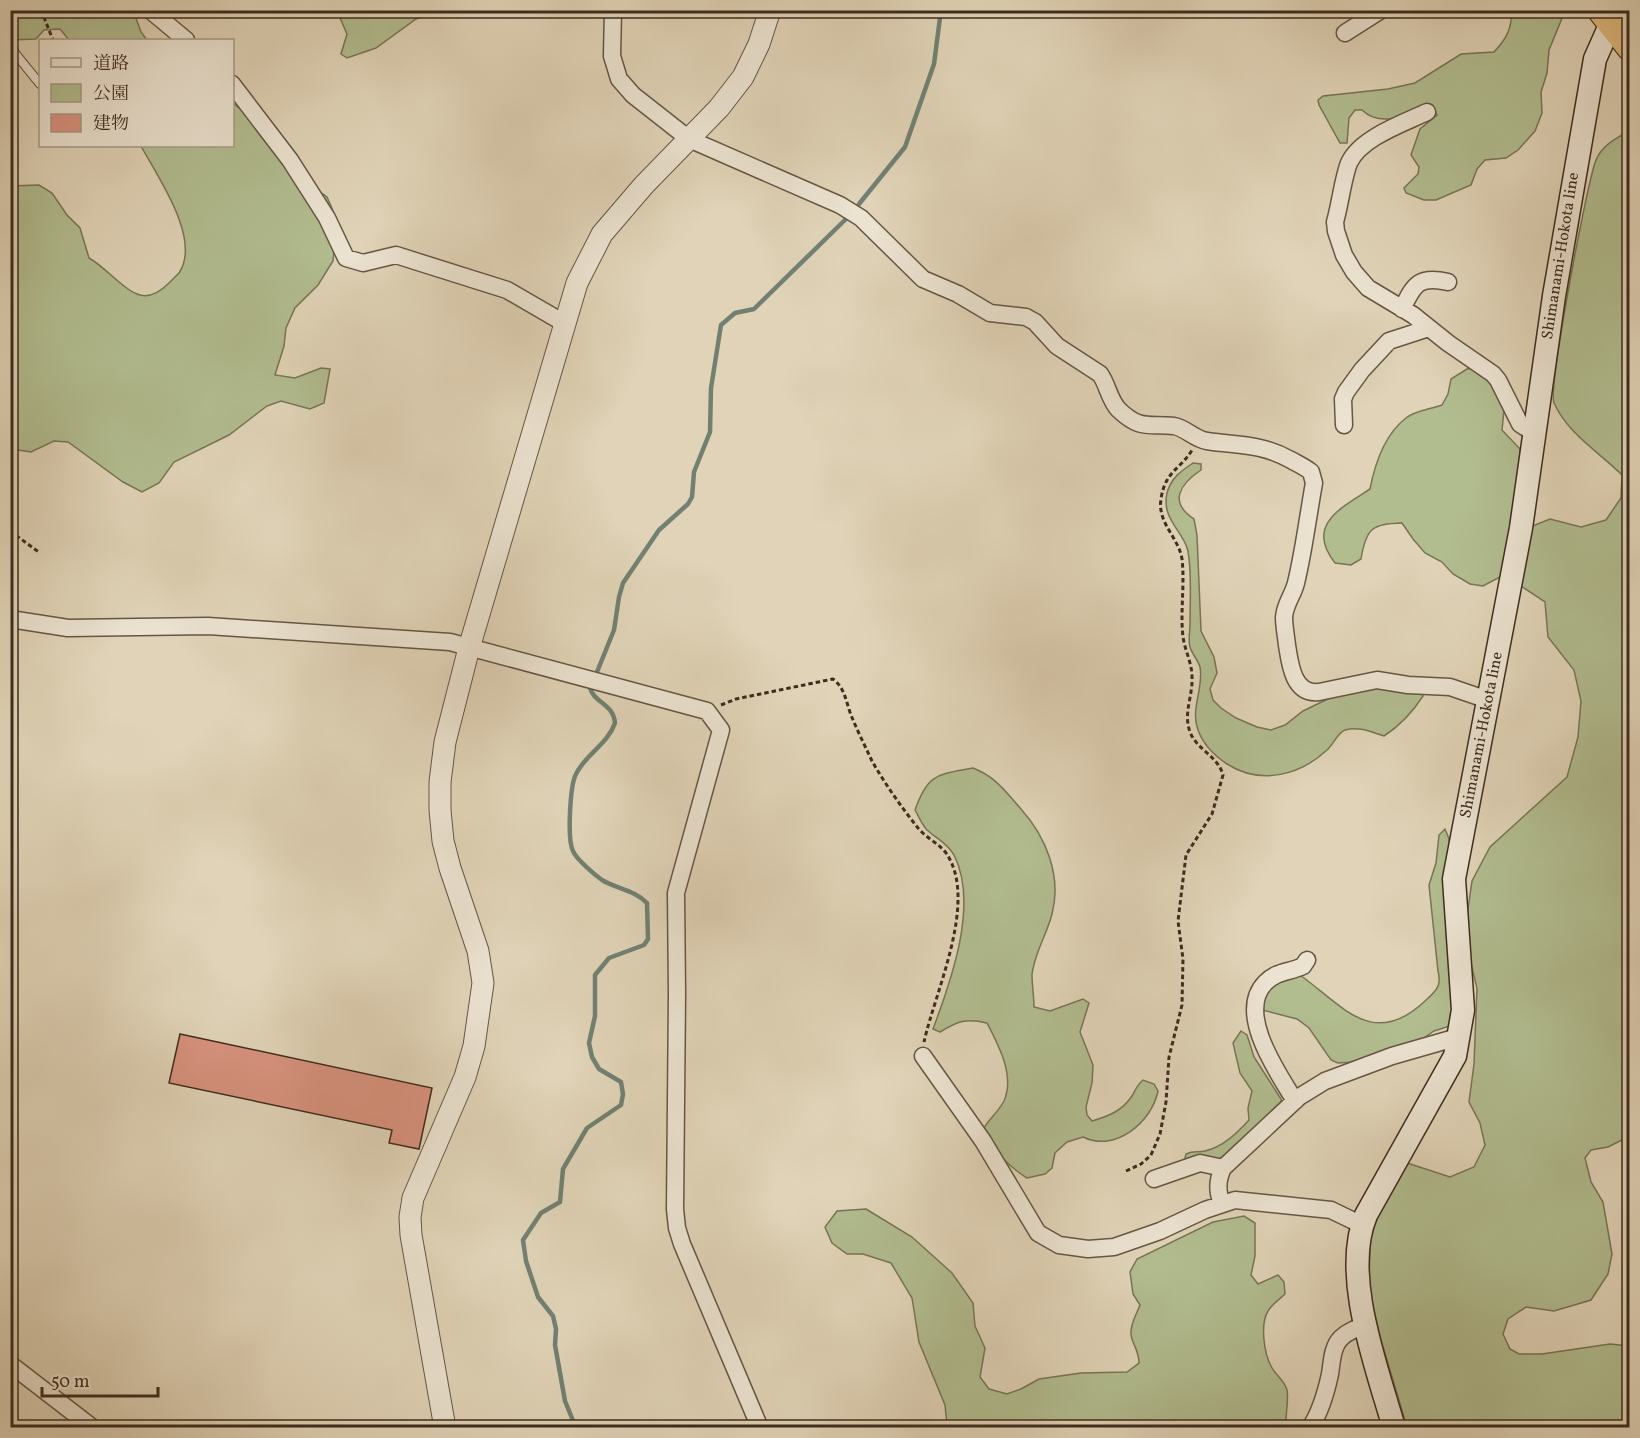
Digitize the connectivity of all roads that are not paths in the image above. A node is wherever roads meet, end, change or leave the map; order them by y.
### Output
1 (15, 10) edge
2 (150, 10) edge
3 (613, 10) edge
4 (770, 10) edge
5 (1381, 10) edge
6 (1606, 17) edge
7 (10, 30) edge
8 (1345, 33) dead end
9 (185, 39) edge
10 (10, 40) edge
11 (1629, 47) edge
12 (39, 83) edge
13 (234, 87) edge
14 (1427, 112) dead end
15 (689, 139) junction
16 (1448, 282) dead end
17 (1402, 309) junction
18 (564, 323) junction
19 (1429, 328) junction
20 (1344, 425) dead end
21 (1534, 433) junction
22 (10, 619) edge
23 (469, 648) junction
24 (1488, 700) junction
25 (1307, 960) dead end
26 (1458, 1037) junction
27 (923, 1056) road end
28 (1295, 1101) junction
29 (1223, 1168) junction
30 (1154, 1179) dead end
31 (1222, 1204) junction
32 (1362, 1225) junction
33 (1366, 1324) junction
34 (10, 1364) edge
35 (1394, 1427) edge
36 (93, 1428) edge
37 (445, 1428) edge
38 (760, 1428) edge
39 (1310, 1428) edge

1 - 7 lane
2 - 9 street
3 - 15 street
4 - 15 street
5 - 8 street
6 - 11 highway
6 - 21 main road, Shimanami-Hokota line
10 - 12 lane
13 - 18 street
14 - 17 street
15 - 18 street
15 - 24 street
16 - 17 street
17 - 19 street
18 - 23 street
19 - 20 street
19 - 21 street
21 - 24 main road, Shimanami-Hokota line
22 - 23 street
23 - 37 street
23 - 38 street
24 - 26 main road, Shimanami-Hokota line
25 - 28 street
26 - 28 street
26 - 32 main road, Shimanami-Hokota line
27 - 31 street
28 - 29 street
29 - 30 street
29 - 31 street
31 - 32 street
32 - 33 main road, Shimanami-Hokota line
33 - 35 main road, Shimanami-Hokota line
33 - 39 street
34 - 36 street

